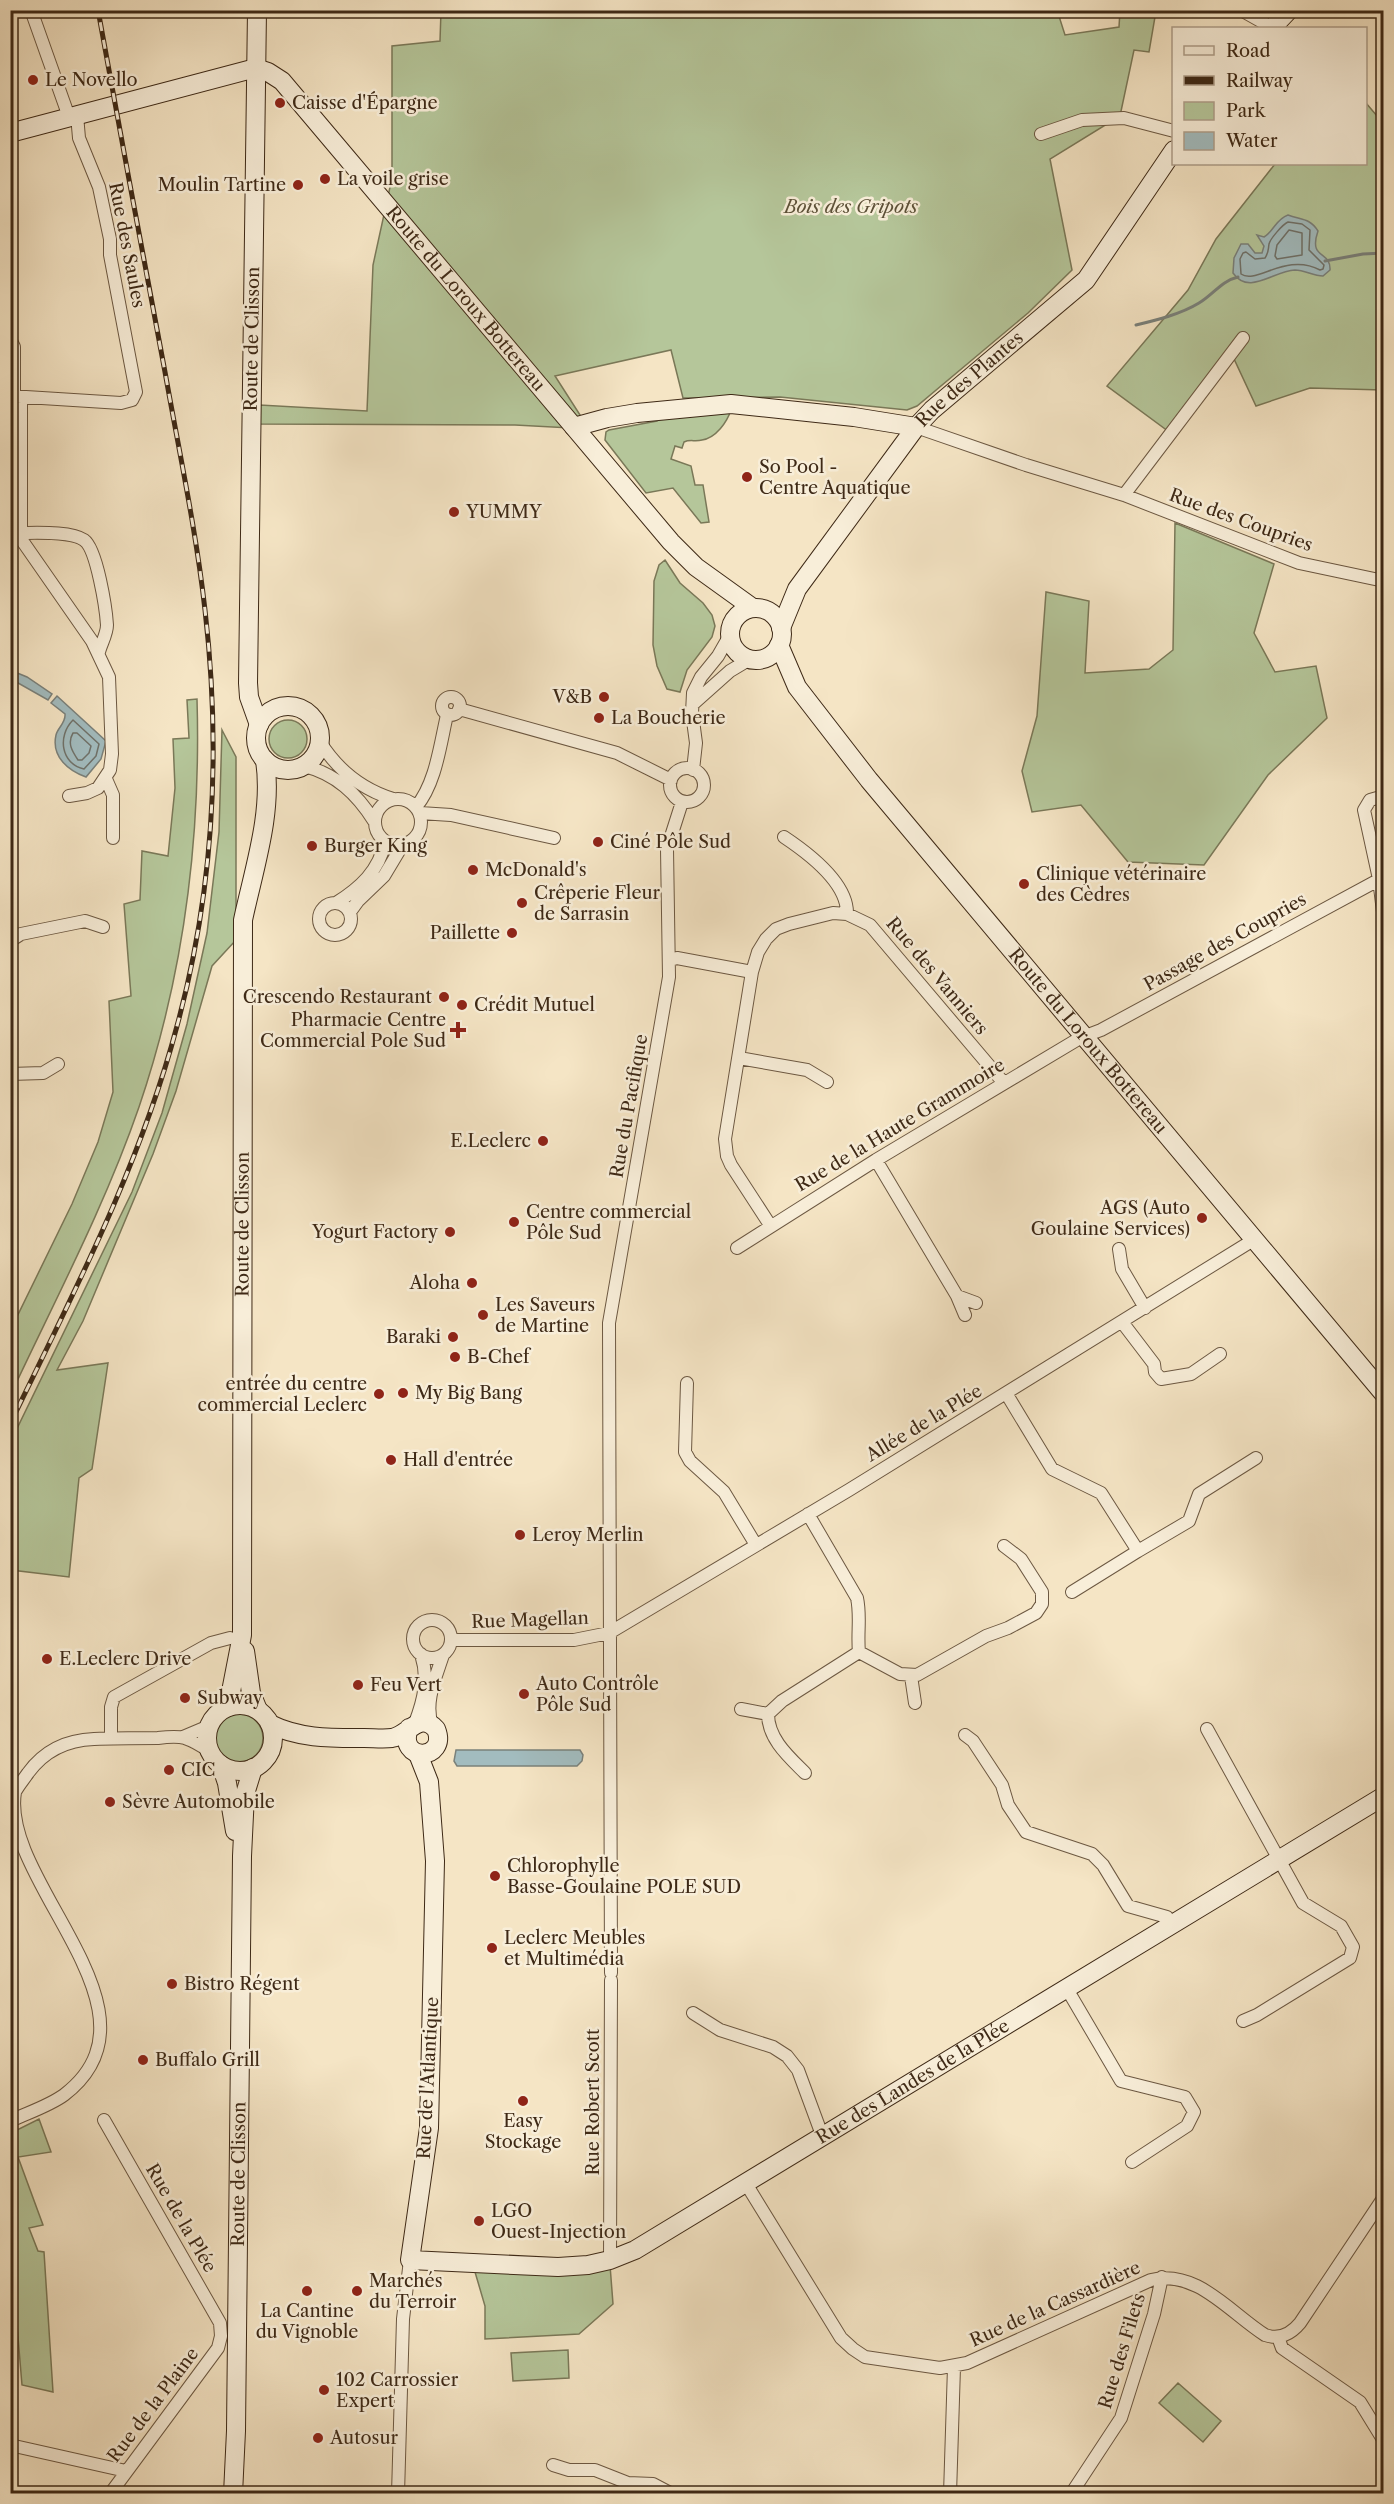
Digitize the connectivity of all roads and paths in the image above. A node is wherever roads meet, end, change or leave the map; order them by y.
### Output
1 (31, 10) edge
2 (257, 10) edge
3 (1241, 10) edge
4 (1288, 10) edge
5 (1271, 27) edge
6 (1274, 27) edge
7 (256, 68) junction
8 (73, 116) junction
9 (1172, 131) edge
10 (10, 133) edge
11 (1041, 134) dead end
12 (1172, 151) edge
13 (1243, 338) dead end
14 (10, 339) edge
15 (15, 396) edge
16 (574, 427) junction
17 (916, 427) junction
18 (1124, 495) junction
19 (19, 532) junction
20 (696, 567) junction
21 (1383, 581) edge
22 (797, 589) junction
23 (758, 608) junction
24 (732, 627) junction
25 (780, 637) junction
26 (99, 652) junction
27 (753, 659) junction
28 (248, 668) junction
29 (797, 687) junction
30 (693, 704) junction
31 (280, 708) junction
32 (259, 725) junction
33 (320, 742) junction
34 (265, 760) junction
35 (298, 768) junction
36 (693, 770) junction
37 (106, 779) junction
38 (671, 780) junction
39 (69, 796) dead end
40 (1383, 796) edge
41 (393, 799) junction
42 (682, 801) junction
43 (418, 810) junction
44 (265, 815) junction
45 (374, 821) junction
46 (784, 837) dead end
47 (113, 838) dead end
48 (554, 838) dead end
49 (386, 842) junction
50 (402, 846) junction
51 (1381, 878) edge
52 (336, 903) junction
53 (350, 912) junction
54 (847, 914) junction
55 (1383, 920) edge
56 (103, 927) dead end
57 (10, 941) edge
58 (670, 960) junction
59 (752, 972) junction
60 (1084, 1036) junction
61 (739, 1058) junction
62 (58, 1064) dead end
63 (10, 1074) edge
64 (827, 1082) dead end
65 (1003, 1082) junction
66 (876, 1160) junction
67 (770, 1225) junction
68 (1255, 1239) junction
69 (737, 1248) dead end
70 (1119, 1249) dead end
71 (957, 1296) junction
72 (976, 1303) dead end
73 (1145, 1308) junction
74 (965, 1315) dead end
75 (1122, 1322) junction
76 (1220, 1354) dead end
77 (687, 1383) dead end
78 (1006, 1393) junction
79 (1383, 1394) edge
80 (1256, 1458) dead end
81 (808, 1514) junction
82 (756, 1545) junction
83 (1004, 1546) dead end
84 (1137, 1551) junction
85 (1072, 1592) dead end
86 (609, 1633) junction
87 (236, 1636) junction
88 (451, 1640) junction
89 (859, 1652) junction
90 (421, 1654) junction
91 (443, 1655) junction
92 (911, 1676) junction
93 (915, 1703) dead end
94 (228, 1707) junction
95 (741, 1709) dead end
96 (768, 1714) junction
97 (264, 1717) junction
98 (209, 1726) junction
99 (413, 1729) junction
100 (1207, 1729) dead end
101 (965, 1735) dead end
102 (183, 1737) junction
103 (111, 1738) junction
104 (322, 1738) junction
105 (271, 1750) junction
106 (420, 1752) junction
107 (215, 1758) junction
108 (253, 1768) junction
109 (805, 1773) dead end
110 (1383, 1796) edge
111 (242, 1856) junction
112 (1278, 1860) junction
113 (1173, 1925) junction
114 (1067, 1989) junction
115 (693, 2013) dead end
116 (1243, 2021) dead end
117 (104, 2120) dead end
118 (10, 2121) edge
119 (822, 2135) junction
120 (1132, 2162) dead end
121 (745, 2182) junction
122 (1383, 2198) edge
123 (410, 2260) junction
124 (610, 2260) junction
125 (1162, 2277) junction
126 (221, 2336) joint
127 (1278, 2337) junction
128 (954, 2367) junction
129 (1383, 2441) edge
130 (10, 2445) edge
131 (553, 2465) dead end
132 (126, 2471) junction
133 (110, 2493) edge
134 (233, 2493) edge
135 (398, 2493) edge
136 (672, 2493) edge
137 (950, 2493) edge
138 (1071, 2493) edge

1 - 8 street, Rue des Saules
2 - 7 main road, Route de Clisson
3 - 5 street
4 - 6 main road
7 - 8 main road
7 - 16 main road, Route du Loroux Bottereau
7 - 28 main road, Route de Clisson
8 - 10 main road
8 - 15 street, Rue des Saules
9 - 11 street
12 - 17 main road, Rue des Plantes
13 - 18 street
14 - 15 street
15 - 19 street
16 - 17 main road, Rue des Plantes
16 - 20 main road, Route du Loroux Bottereau
17 - 18 street, Rue des Coupries
17 - 22 main road
18 - 21 street, Rue des Coupries
19 - 26 street
19 - 26 street
20 - 23 main road
20 - 24 main road
22 - 23 main road
22 - 25 main road
23 - 24 main road
23 - 25 main road
24 - 27 main road
24 - 30 street
25 - 27 main road
25 - 29 main road, Route du Loroux Bottereau
26 - 37 street
27 - 29 main road, Route du Loroux Bottereau
27 - 30 street
28 - 31 main road, Route de Clisson
28 - 32 main road, Route de Clisson
29 - 60 main road, Route du Loroux Bottereau
30 - 36 street
31 - 32 main road
31 - 33 main road
32 - 34 main road
33 - 35 main road
33 - 41 street
34 - 35 main road
34 - 44 main road, Route de Clisson
35 - 44 main road, Route de Clisson
35 - 45 street
36 - 38 street
36 - 42 street
37 - 39 street
37 - 47 street
38 - 42 street
38 - 43 street
40 - 51 street
41 - 43 street
41 - 45 street
42 - 58 street, Rue du Pacifique
43 - 48 street
43 - 50 street
44 - 87 main road, Route de Clisson
45 - 49 street
46 - 54 street
49 - 50 street
49 - 52 street
50 - 53 street
51 - 55 street
51 - 60 street, Passage des Coupries
52 - 53 street
52 - 53 street
54 - 59 street
54 - 65 street, Rue des Vanniers
56 - 57 street
58 - 59 street
58 - 86 street, Rue du Pacifique
59 - 61 street
60 - 65 street, Rue de la Haute Grammoire
60 - 68 main road, Route du Loroux Bottereau
61 - 64 street
61 - 67 street
62 - 63 street
65 - 66 street, Rue de la Haute Grammoire
66 - 67 street, Rue de la Haute Grammoire
66 - 71 street
67 - 69 street, Rue de la Haute Grammoire
68 - 73 street, Allée de la Plée
68 - 79 main road, Route du Loroux Bottereau
70 - 73 street
71 - 72 street
71 - 74 street
73 - 75 street, Allée de la Plée
75 - 76 street
75 - 78 street, Allée de la Plée
77 - 82 street
78 - 81 street, Allée de la Plée
78 - 84 street
80 - 84 street
81 - 82 street, Allée de la Plée
81 - 89 street
82 - 86 street, Allée de la Plée
83 - 92 street
84 - 85 street
86 - 88 street, Rue Magellan
86 - 124 street, Rue Robert Scott
87 - 94 main road, Route de Clisson
87 - 97 main road, Route de Clisson
87 - 103 street
88 - 90 street
88 - 91 street
89 - 92 street
89 - 96 street
90 - 91 street
90 - 99 street
91 - 99 street
92 - 93 street
94 - 97 main road
94 - 98 main road
95 - 96 street
96 - 109 street
97 - 104 main road
97 - 105 main road, Route de Clisson
98 - 102 street
98 - 107 main road, Route de Clisson
99 - 104 main road
99 - 106 main road
99 - 106 main road, Rue de l'Atlantique
100 - 112 street
101 - 113 street
102 - 103 street
102 - 107 street
103 - 118 street
104 - 105 main road
105 - 108 main road, Route de Clisson
106 - 123 main road, Rue de l'Atlantique
107 - 108 main road
107 - 111 main road, Route de Clisson
108 - 111 main road, Route de Clisson
110 - 112 main road, Rue des Landes de la Plée
111 - 134 main road, Route de Clisson
112 - 113 main road, Rue des Landes de la Plée
112 - 116 street
113 - 114 main road, Rue des Landes de la Plée
114 - 119 main road, Rue des Landes de la Plée
114 - 120 street
115 - 119 street
117 - 126 street, Rue de la Plée
119 - 121 main road, Rue des Landes de la Plée
121 - 124 main road, Rue des Landes de la Plée
121 - 128 street, Rue de la Cassardière
122 - 127 street
123 - 124 main road, Rue des Landes de la Plée
123 - 135 street, Rue de l'Atlantique
125 - 127 street, Rue de la Cassardière
125 - 128 street, Rue de la Cassardière
125 - 138 street, Rue des Filets
126 - 132 street, Rue de la Plaine
127 - 129 street
128 - 137 street
130 - 132 street
131 - 136 street
132 - 133 street, Rue de la Plaine

